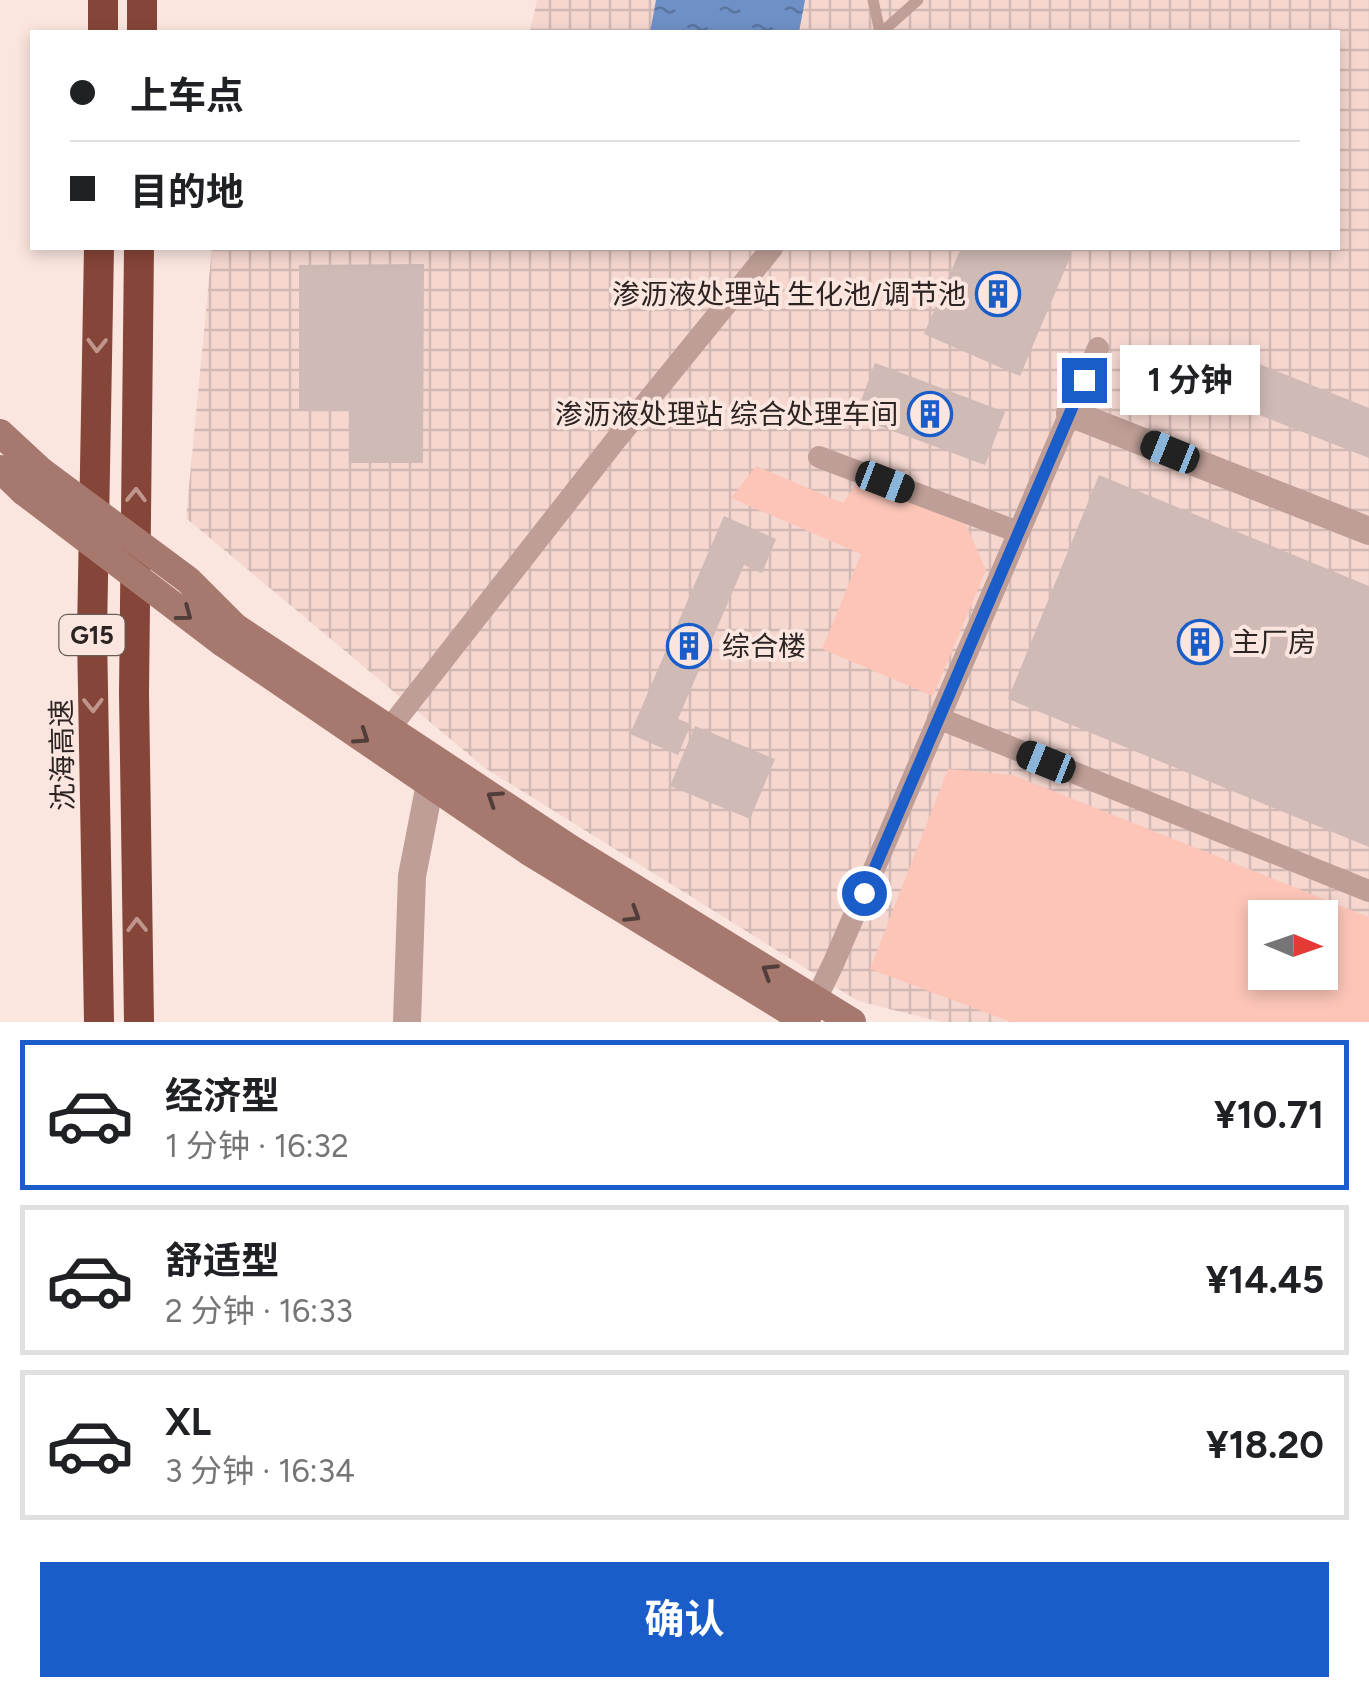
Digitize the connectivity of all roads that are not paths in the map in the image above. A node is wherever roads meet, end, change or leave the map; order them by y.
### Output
1 (104, 0) edge
2 (142, 0) edge
3 (873, 0) edge
4 (918, 0) edge
5 (103, 30) edge
6 (142, 30) edge
7 (880, 30) edge
8 (883, 30) edge
9 (99, 250) edge
10 (140, 250) edge
11 (770, 250) edge
12 (1098, 348) dead end
13 (1070, 413) junction
14 (0, 434) edge
15 (818, 457) dead end
16 (0, 469) edge
17 (32, 481) junction
18 (1369, 531) edge
19 (1018, 532) junction
20 (229, 635) junction
21 (938, 718) junction
22 (389, 729) junction
23 (430, 784) junction
24 (1369, 891) edge
25 (810, 1014) edge
26 (99, 1022) edge
27 (139, 1022) edge
28 (407, 1022) edge
29 (852, 1022) edge

1 - 5 highway
2 - 6 highway
3 - 7 lane
4 - 8 lane
9 -> 26 highway, 沈海高速 / G15
27 -> 10 highway, G15
11 - 22 street
12 - 13 street
13 - 18 street
13 - 19 street
14 - 17 main road
15 - 19 street
16 - 17 main road
17 - 20 main road, bridge
19 - 21 street
20 - 22 main road
20 -> 23 main road
21 - 24 street
21 - 25 street
25 -> 22 main road
23 -> 25 main road
23 - 28 street
25 - 29 main road

